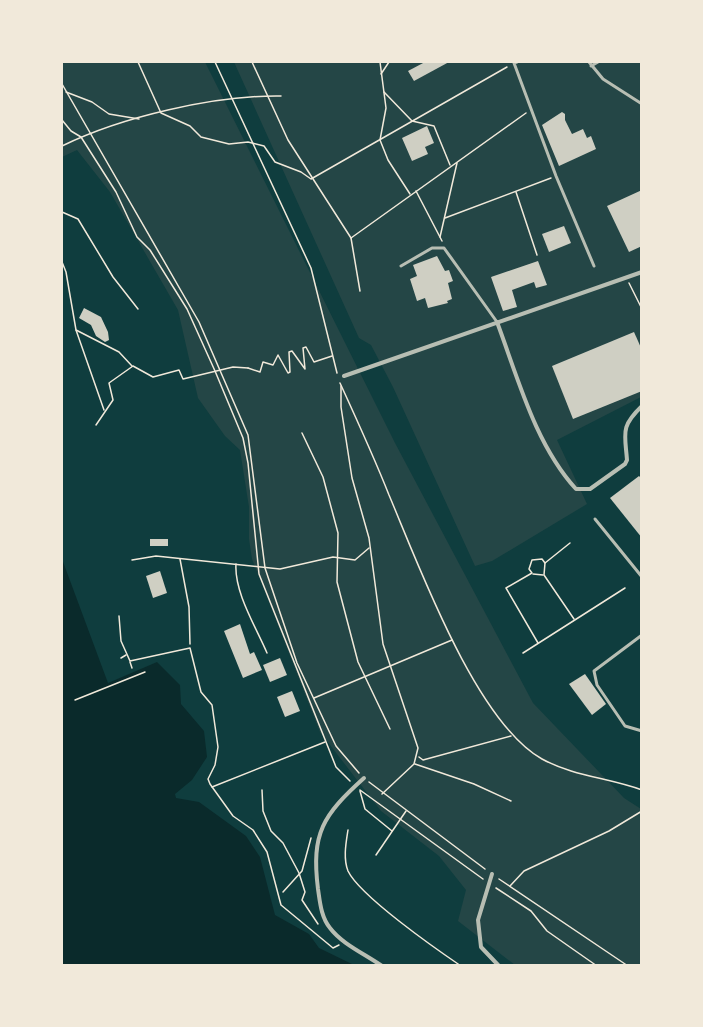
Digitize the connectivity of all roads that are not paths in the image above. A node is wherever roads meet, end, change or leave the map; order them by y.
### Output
1 (516, 62) edge
2 (589, 62) edge
3 (598, 62) edge
4 (591, 66) junction
5 (642, 104) edge
6 (401, 266) dead end
7 (594, 266) dead end
8 (642, 272) edge
9 (496, 322) junction
10 (344, 376) road end
11 (642, 406) edge
12 (596, 519) dead end
13 (642, 577) edge
14 (642, 635) edge
15 (642, 731) edge
16 (364, 777) road end
17 (492, 874) road end
18 (382, 966) edge
19 (499, 966) edge

1 - 7 lane
2 - 4 lane
3 - 4 lane
4 - 5 lane
6 - 9 lane
8 - 9 street
9 - 10 street
9 - 11 street
12 - 13 lane
14 - 15 lane
16 - 18 street
17 - 19 street

